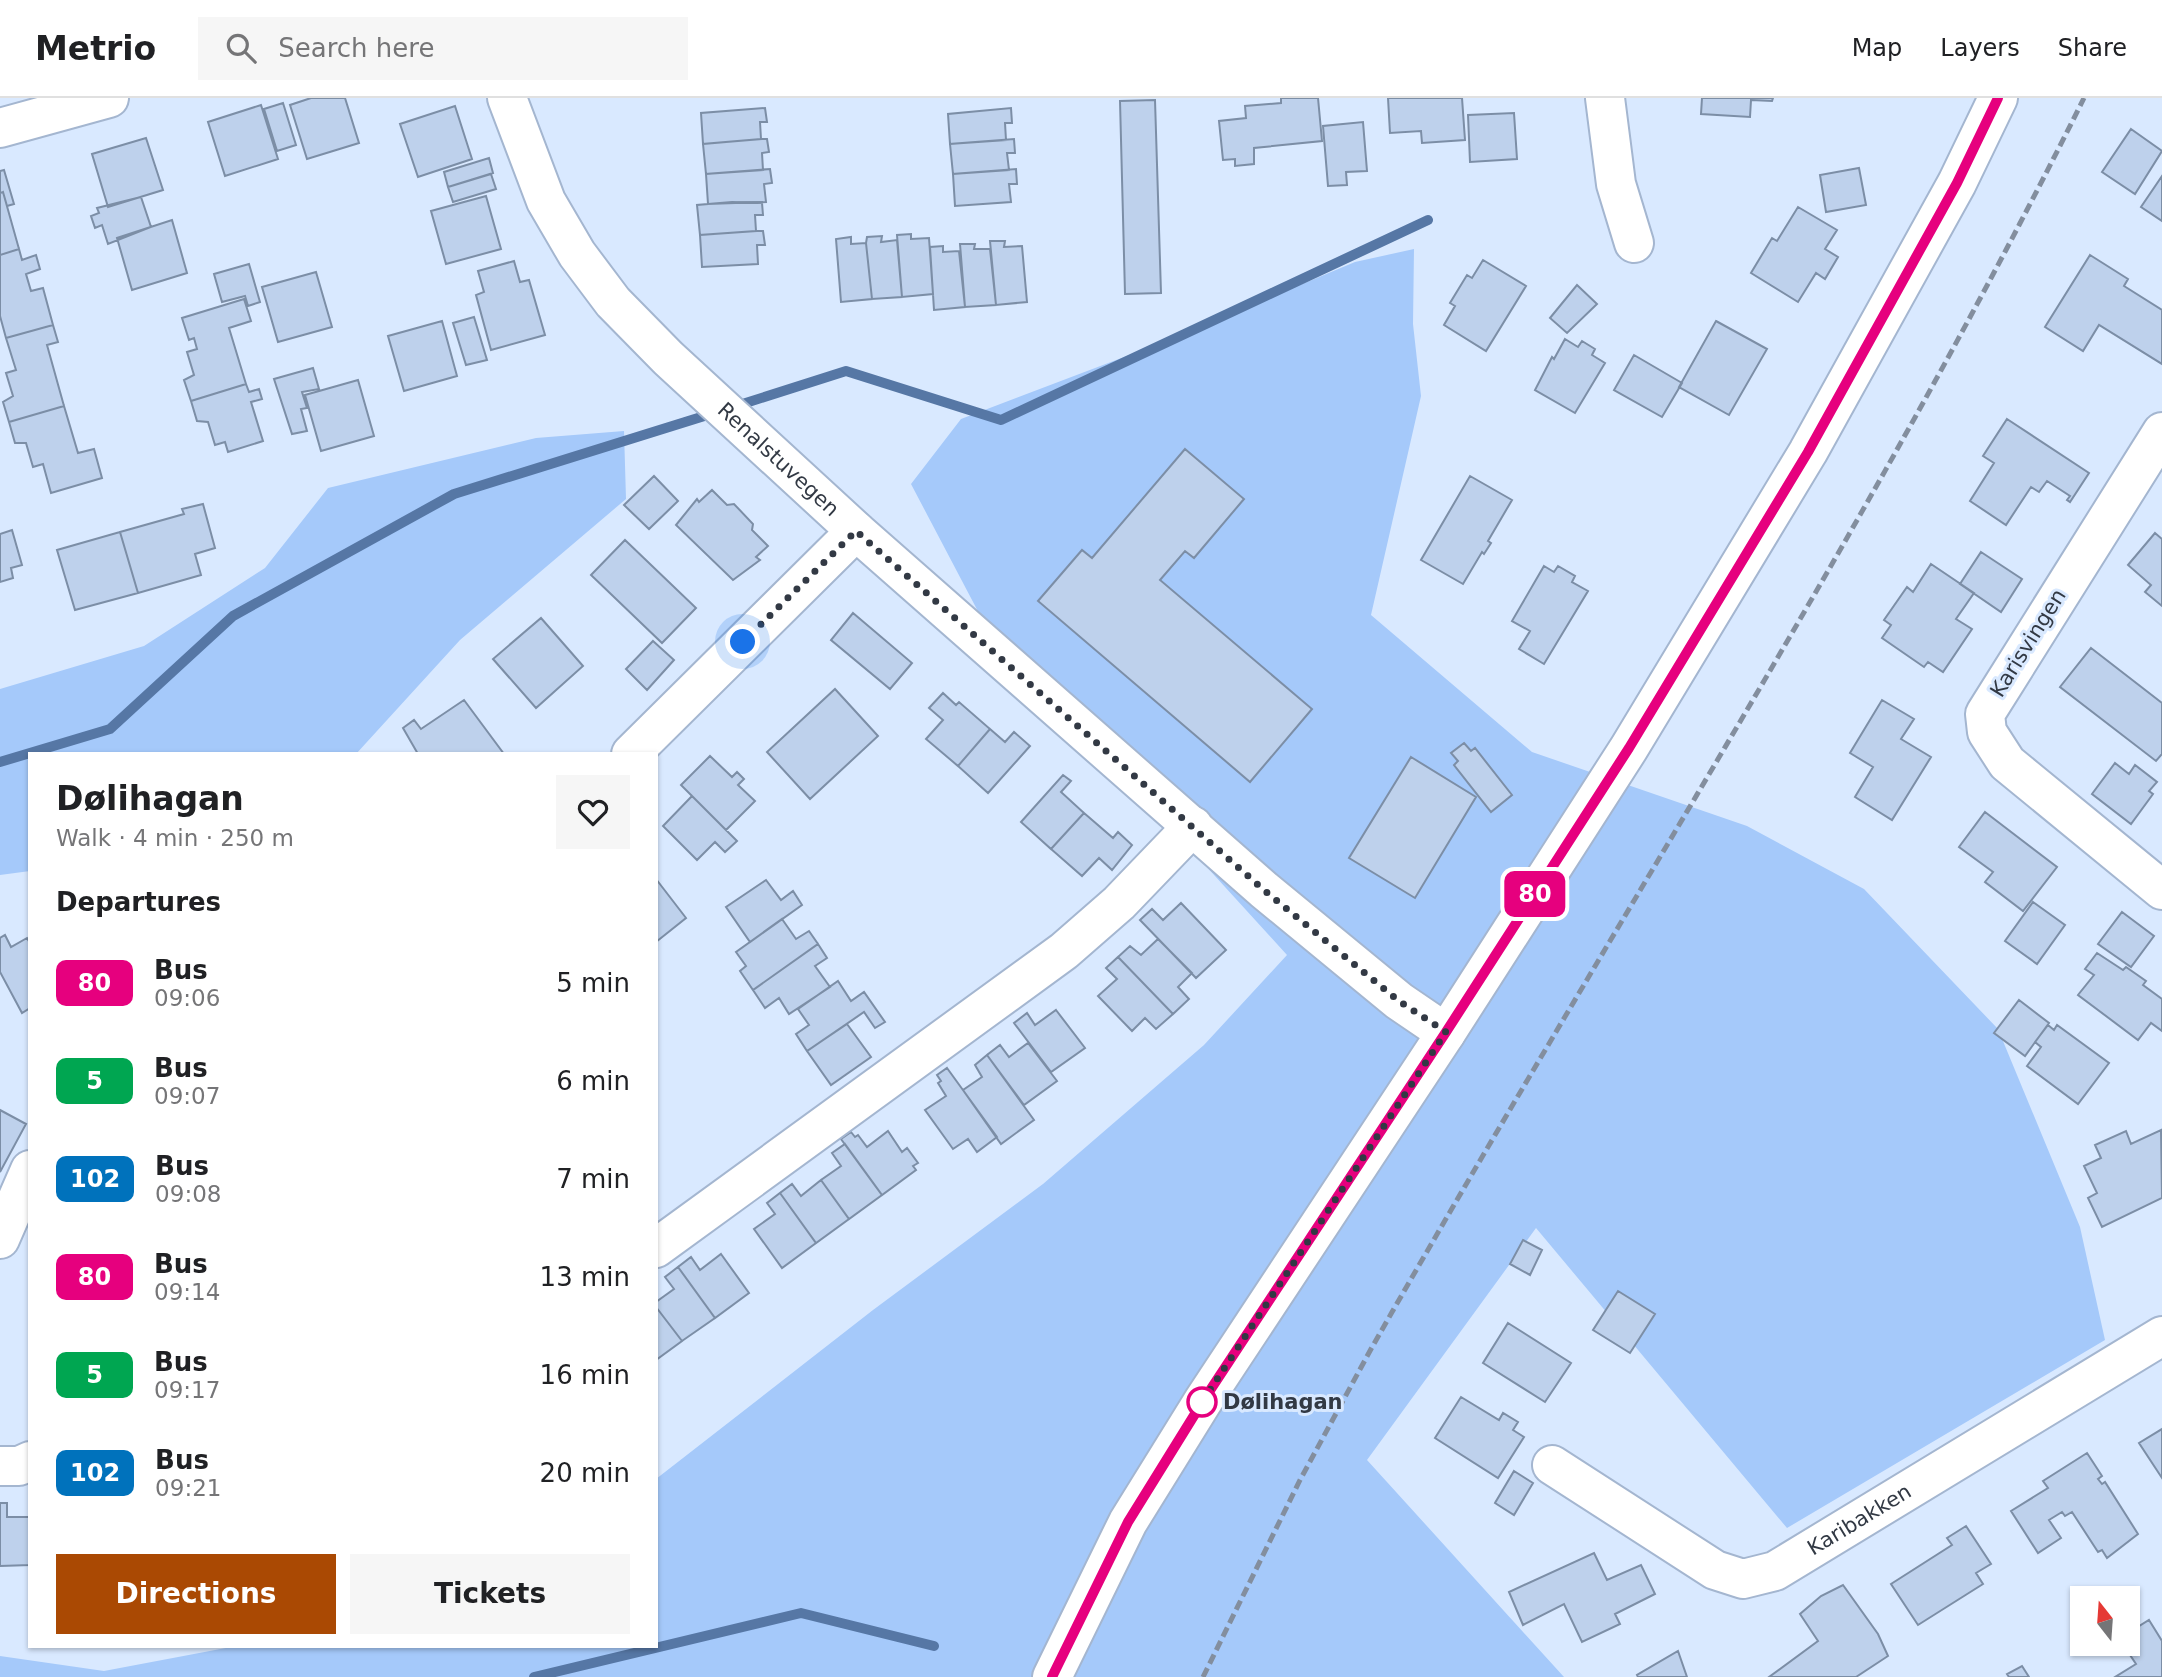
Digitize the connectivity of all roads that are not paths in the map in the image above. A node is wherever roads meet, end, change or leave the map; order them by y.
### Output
1 (109, 98) edge
2 (507, 98) edge
3 (1605, 98) edge
4 (1998, 98) edge
5 (0, 128) edge
6 (1633, 243) dead end
7 (2156, 459) edge
8 (856, 531) junction
9 (633, 752) edge
10 (1193, 826) junction
11 (2162, 890) edge
12 (1446, 1032) junction
13 (28, 1178) edge
14 (11, 1242) edge
15 (658, 1247) edge
16 (2162, 1336) edge
17 (28, 1462) edge
18 (1552, 1465) dead end
19 (0, 1466) edge
20 (1052, 1677) edge

1 - 5 street
2 - 8 street, Renalstuvegen
3 - 6 street
4 - 12 street
7 - 11 street, Karisvingen
8 - 9 street
8 - 10 street, Renalstuvegen
10 - 12 street, Renalstuvegen
10 - 15 street
12 - 20 street
13 - 14 street
16 - 18 street, Karibakken
17 - 19 street

